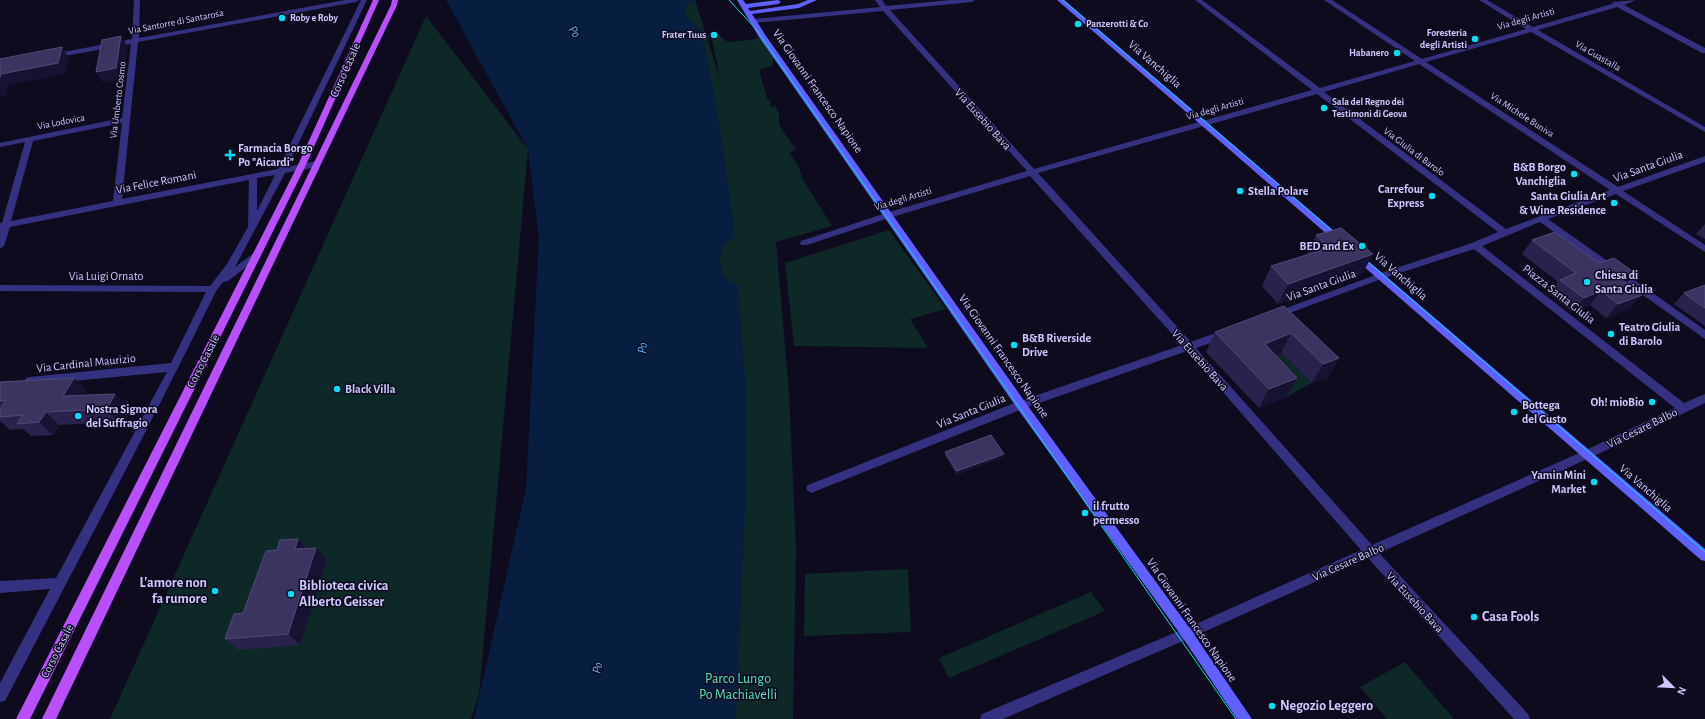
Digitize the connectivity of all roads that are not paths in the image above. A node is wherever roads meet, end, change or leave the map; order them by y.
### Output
1 (137, 0) edge
2 (356, 0) edge
3 (364, 0) edge
4 (376, 0) edge
5 (395, 0) edge
6 (798, 0) edge
7 (802, 0) edge
8 (814, 0) edge
9 (818, 0) edge
10 (878, 0) edge
11 (972, 0) edge
12 (1060, 0) edge
13 (1198, 0) edge
14 (1327, 0) edge
15 (1482, 0) edge
16 (1609, 0) edge
17 (1633, 0) edge
18 (742, 3) edge
19 (1618, 4) junction
20 (886, 9) junction
21 (751, 17) junction
22 (1531, 28) junction
23 (135, 40) junction
24 (1705, 51) edge
25 (45, 57) edge
26 (1420, 62) junction
27 (1317, 91) junction
28 (125, 120) junction
29 (1205, 124) junction
30 (1705, 130) edge
31 (30, 138) junction
32 (0, 144) edge
33 (1705, 159) edge
34 (317, 164) junction
35 (301, 166) junction
36 (282, 170) junction
37 (1030, 172) junction
38 (253, 176) junction
39 (1617, 191) junction
40 (117, 202) junction
41 (889, 215) junction
42 (1542, 218) junction
43 (4, 225) edge
44 (252, 228) junction
45 (1504, 232) junction
46 (804, 243) dead end
47 (1475, 245) junction
48 (0, 246) edge
49 (1705, 249) edge
50 (257, 255) junction
51 (1381, 276) junction
52 (0, 288) edge
53 (212, 289) junction
54 (1269, 317) edge
55 (1233, 331) edge
56 (1705, 336) edge
57 (1189, 346) junction
58 (174, 367) junction
59 (23, 382) edge
60 (1705, 398) edge
61 (1021, 405) junction
62 (1683, 408) junction
63 (1587, 454) junction
64 (812, 488) dead end
65 (1370, 552) junction
66 (1705, 556) edge
67 (60, 583) junction
68 (0, 587) edge
69 (1187, 634) junction
70 (0, 696) edge
71 (23, 719) edge
72 (49, 719) edge
73 (987, 719) edge
74 (1245, 719) edge
75 (1523, 719) edge

1 - 23 street, Via Umberto Cosmo
2 - 23 street, Via Santorre di Santarosa
3 - 36 street, Corso Casale
4 - 35 main road, Corso Casale
5 - 34 main road, Corso Casale
6 - 18 street
7 - 8 street
8 - 9 street
8 - 21 street
10 - 20 street, Via Eusebio Bava
11 - 20 street
12 - 29 street, Via Vanchiglia
13 - 27 street, Via Giulia di Barolo
14 - 26 street, Via Michele Buniva
15 - 22 street, Via Guastalla
16 - 19 street
17 - 19 street, Via degli Artisti
18 - 21 street, Via Giovanni Francesco Napione
19 - 22 street, Via degli Artisti
19 - 24 street
20 - 21 street
20 - 37 street, Via Eusebio Bava
21 - 41 street, Via Giovanni Francesco Napione
22 - 26 street, Via degli Artisti
22 - 30 street, Via Guastalla
23 - 25 street, Via Santorre di Santarosa
23 - 28 street, Via Umberto Cosmo
26 - 27 street, Via degli Artisti
26 - 39 street, Via Michele Buniva
27 - 29 street, Via degli Artisti
27 - 45 street, Via Giulia di Barolo
28 - 31 street, Via Lodovica
28 - 40 street, Via Umberto Cosmo
29 - 37 street, Via degli Artisti
29 - 51 street, Via Vanchiglia
31 - 32 street, Via Lodovica
31 - 43 street
33 - 39 street, Via Santa Giulia
34 - 35 street, Via Felice Romani
34 - 72 main road, Corso Casale
35 - 36 street, Via Felice Romani
35 - 50 main road, Corso Casale
36 - 38 street, Via Felice Romani
36 - 44 street, Corso Casale
37 - 41 street, Via degli Artisti
37 - 57 street, Via Eusebio Bava
38 - 40 street, Via Felice Romani
38 - 44 street, Corso Casale
39 - 42 street, Via Santa Giulia
39 - 49 street, Via Michele Buniva
40 - 43 street, Via Felice Romani
41 - 46 street, Via degli Artisti
41 - 61 street, Via Giovanni Francesco Napione
42 - 45 street, Via Santa Giulia
42 - 56 street
43 - 48 street
44 - 53 street, Corso Casale
45 - 47 street, Via Santa Giulia
47 - 51 street, Via Santa Giulia
47 - 62 street, Piazza Santa Giulia
50 - 53 street
50 - 71 main road, Corso Casale
51 - 54 street, Via Santa Giulia
51 - 63 street, Via Vanchiglia
52 - 53 street, Via Luigi Ornato
53 - 58 street, Corso Casale
55 - 57 street, Via Santa Giulia
57 - 61 street, Via Santa Giulia
57 - 65 street, Via Eusebio Bava
58 - 59 street, Via Cardinal Maurizio
58 - 67 street, Corso Casale
60 - 62 street, Via Cesare Balbo
61 - 64 street, Via Santa Giulia
61 - 69 street, Via Giovanni Francesco Napione
62 - 63 street, Via Cesare Balbo
63 - 65 street, Via Cesare Balbo
63 - 66 street, Via Vanchiglia
65 - 69 street, Via Cesare Balbo
65 - 75 street, Via Eusebio Bava
67 - 68 street
67 - 70 street, Corso Casale
69 - 73 street, Via Cesare Balbo
69 - 74 street, Via Giovanni Francesco Napione

